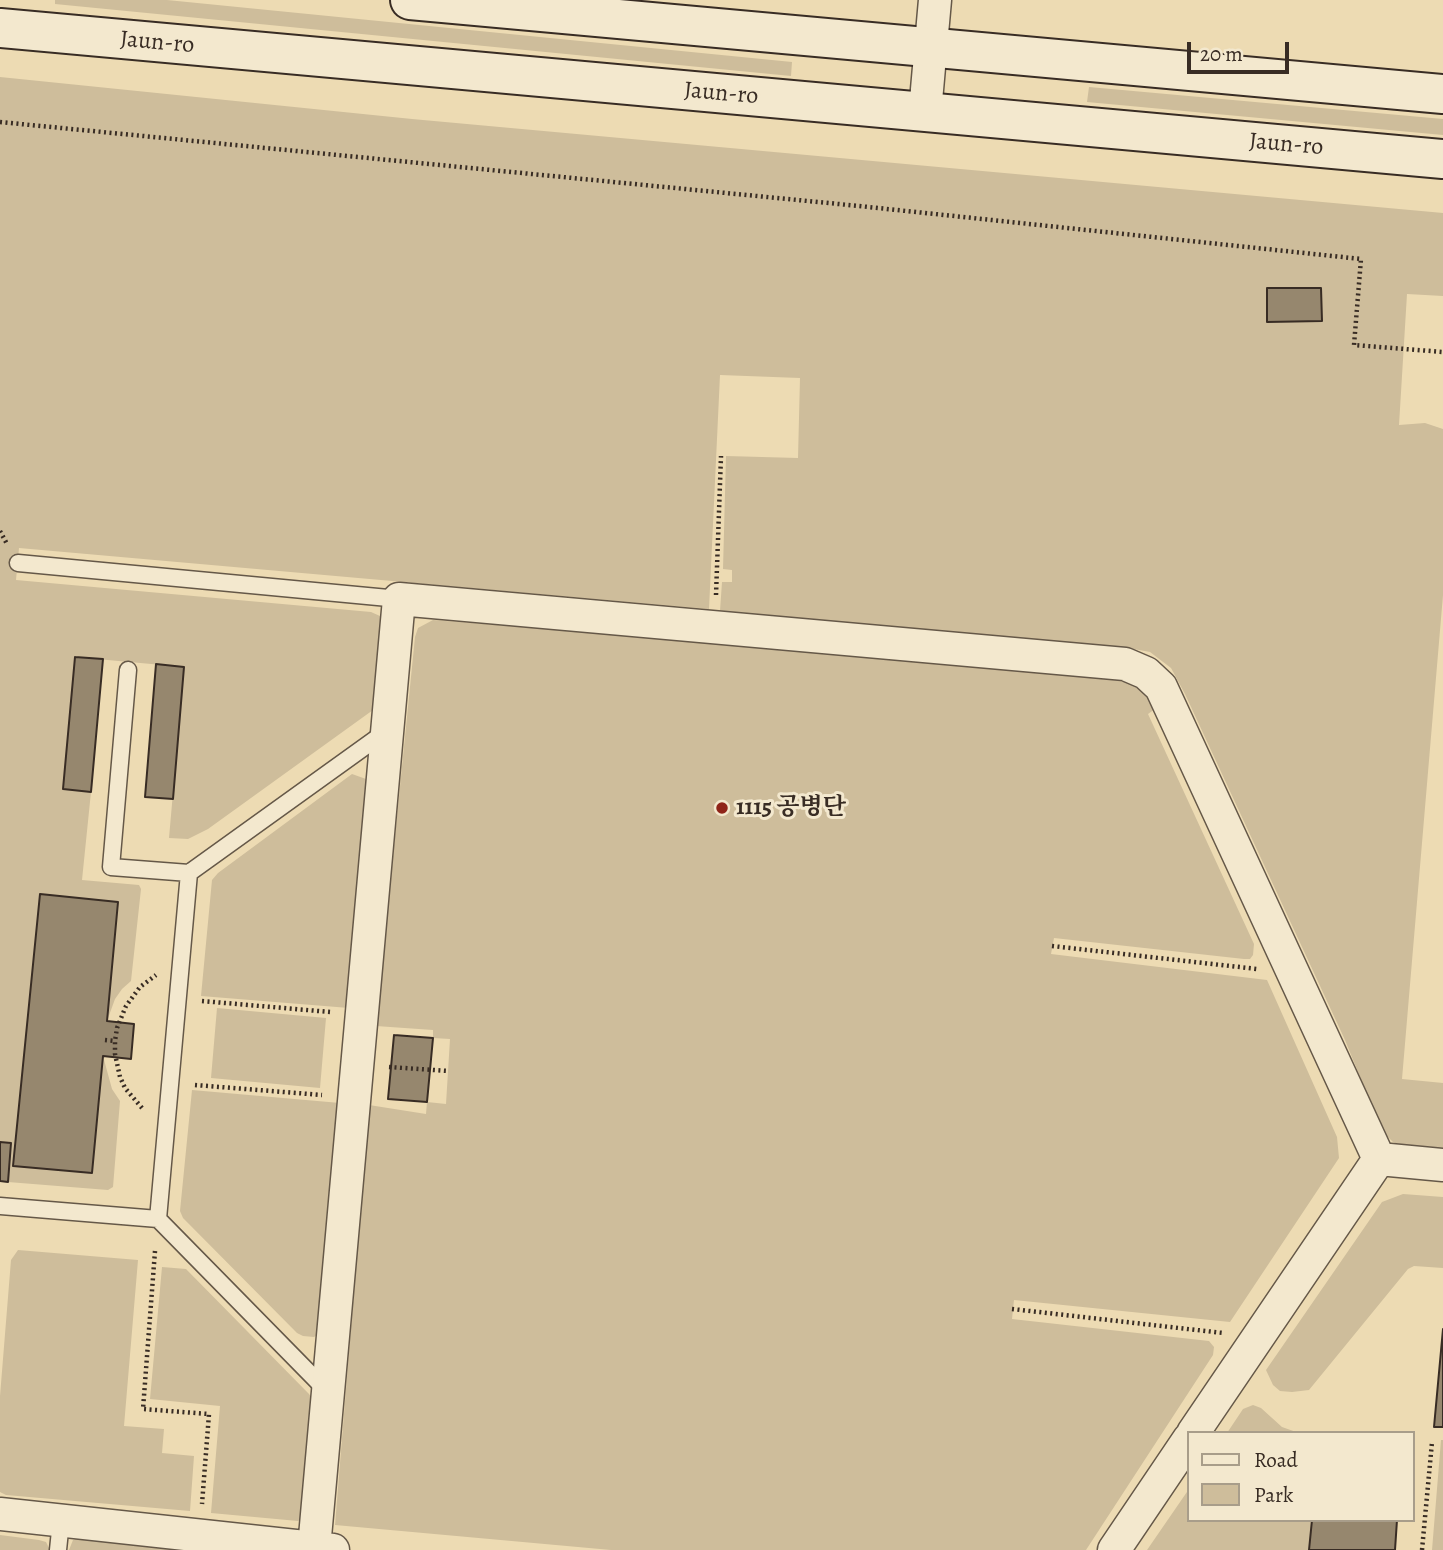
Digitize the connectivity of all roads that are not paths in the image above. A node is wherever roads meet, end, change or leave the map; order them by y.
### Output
1 (410, 0) edge
2 (935, 0) edge
3 (0, 28) edge
4 (931, 47) junction
5 (1443, 94) edge
6 (925, 112) junction
7 (1443, 159) edge
8 (18, 563) dead end
9 (399, 599) junction
10 (128, 670) dead end
11 (388, 730) junction
12 (188, 873) junction
13 (1379, 1159) junction
14 (1443, 1165) edge
15 (0, 1206) edge
16 (158, 1219) junction
17 (328, 1392) junction
18 (1194, 1431) edge
19 (1188, 1440) edge
20 (0, 1514) edge
21 (59, 1535) edge
22 (324, 1549) edge
23 (1114, 1550) edge

1 - 4 street
2 - 4 street
3 - 6 street, Jaun-ro
4 - 5 street
4 - 6 street
6 - 7 street, Jaun-ro
8 - 9 lane
9 - 11 street
9 - 13 street
10 - 12 lane
11 - 12 lane
11 - 17 street
12 - 16 lane
13 - 14 street
13 - 18 street
15 - 16 lane
16 - 17 lane
17 - 22 street
19 - 23 street
20 - 21 street
21 - 22 street

